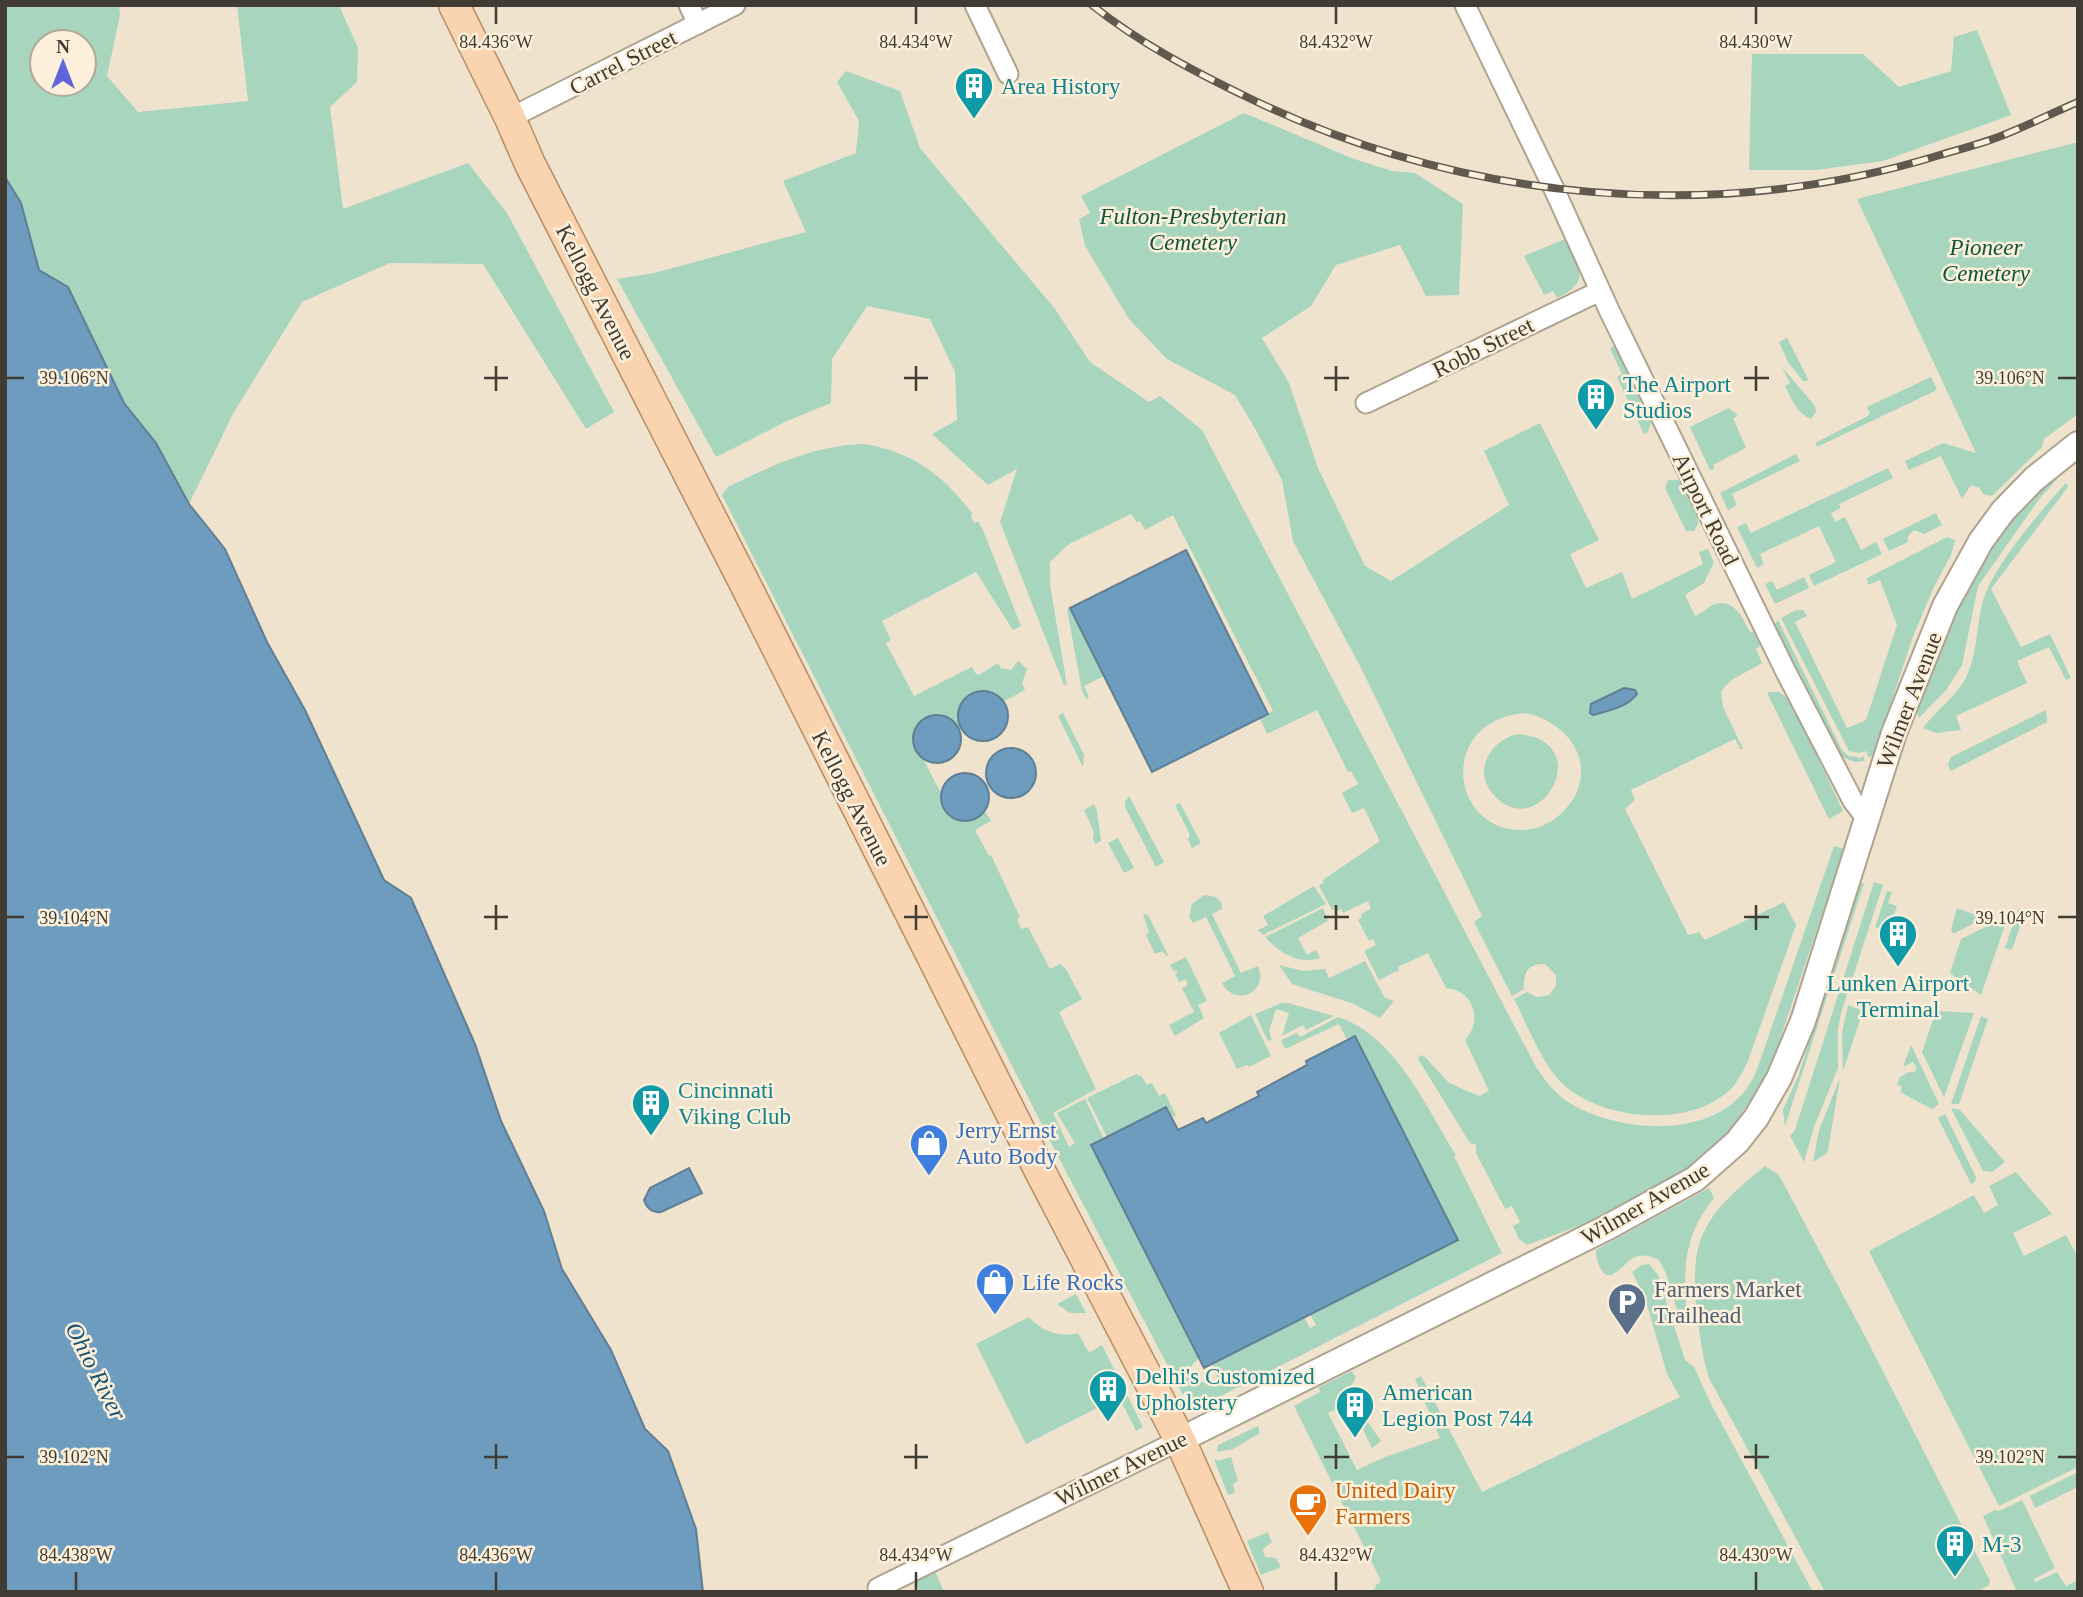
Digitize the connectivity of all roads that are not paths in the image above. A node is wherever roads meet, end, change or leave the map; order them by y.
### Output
1 (454, 5) edge
2 (689, 5) edge
3 (735, 5) edge
4 (975, 5) edge
5 (1465, 5) edge
6 (698, 24) junction
7 (1008, 75) dead end
8 (510, 118) junction
9 (1600, 291) junction
10 (1366, 403) dead end
11 (2078, 444) edge
12 (1866, 818) junction
13 (1180, 1440) junction
14 (878, 1588) dead end
15 (1248, 1592) edge

1 - 8 main road, Kellogg Avenue
2 - 6 street
3 - 6 street, Carrel Street
4 - 7 street
5 - 9 street, Airport Road
6 - 8 street, Carrel Street
8 - 13 main road, Kellogg Avenue
9 - 10 street, Robb Street
9 - 12 street, Airport Road
11 - 12 street, Wilmer Avenue
12 - 13 street, Wilmer Avenue
13 - 14 street, Wilmer Avenue
13 - 15 main road, Kellogg Avenue

